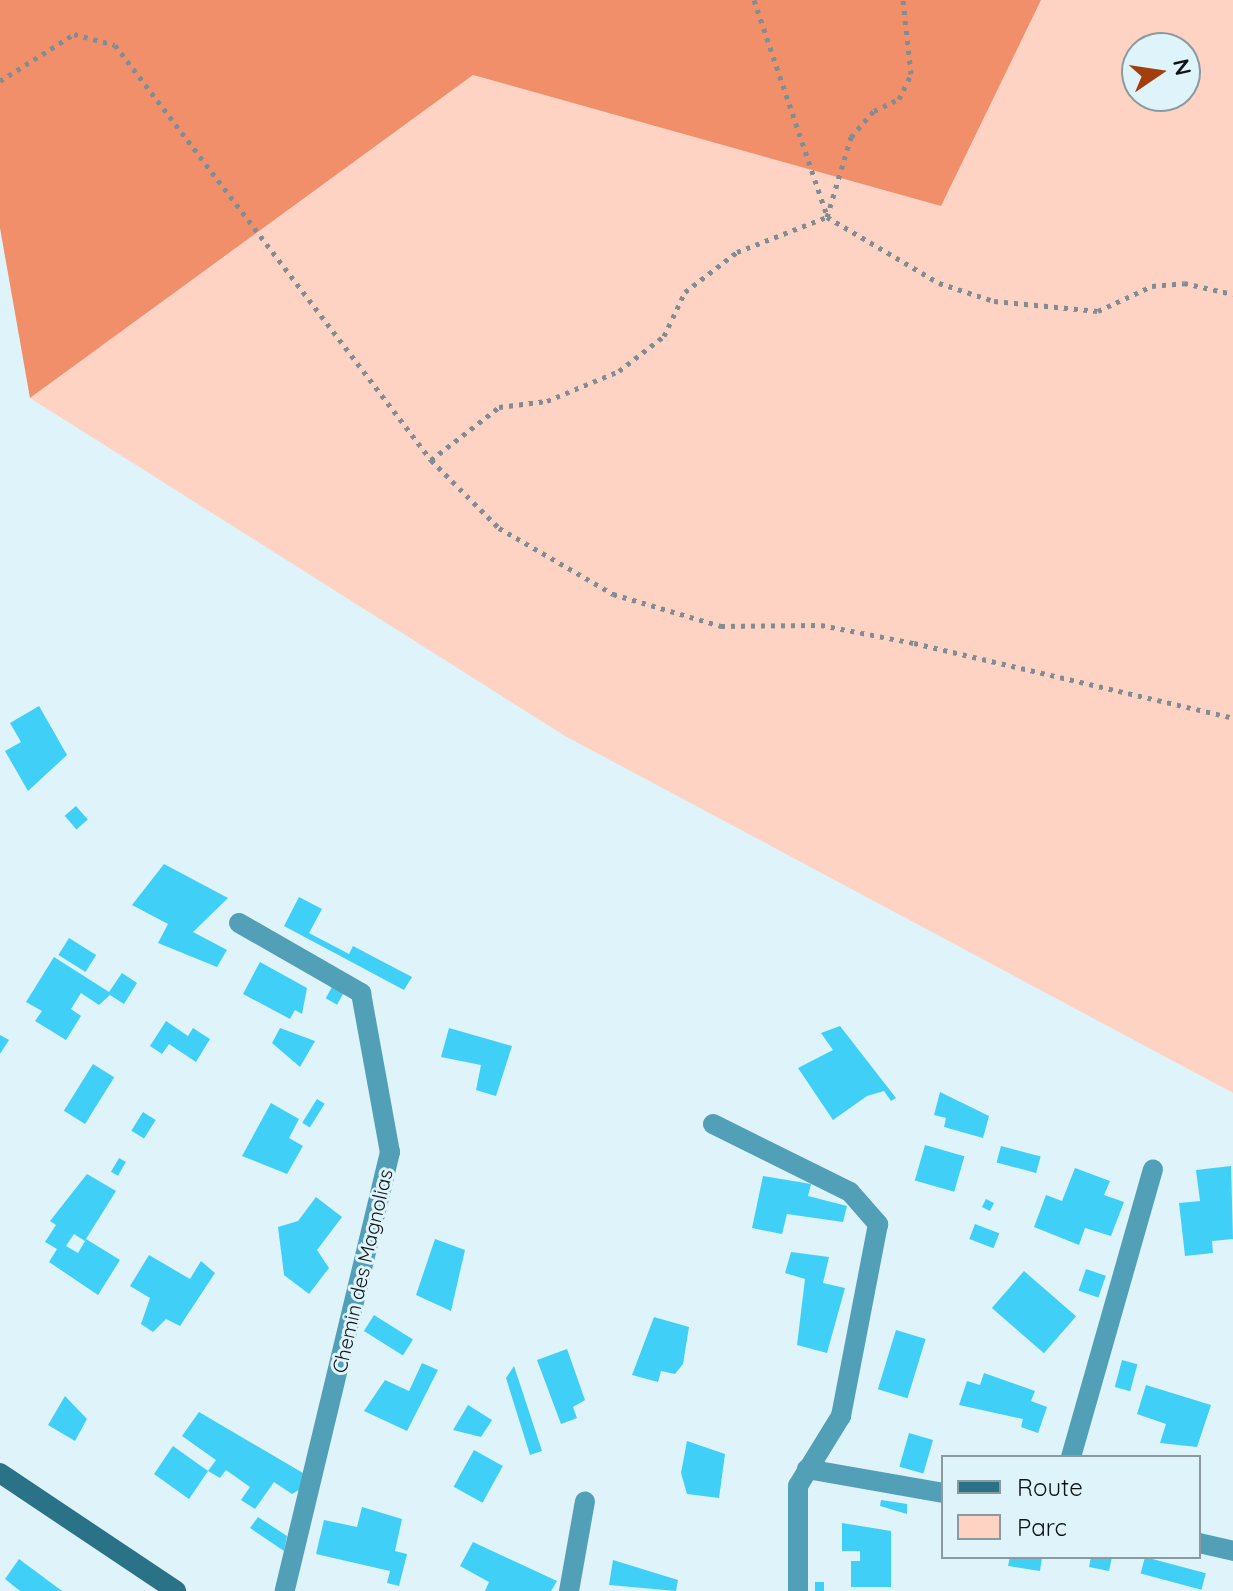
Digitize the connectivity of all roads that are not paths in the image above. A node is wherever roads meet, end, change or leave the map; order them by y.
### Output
1 (239, 923) dead end
2 (713, 1124) dead end
3 (1153, 1169) dead end
4 (1072, 1455) edge
5 (807, 1469) junction
6 (0, 1473) edge
7 (941, 1493) edge
8 (585, 1501) dead end
9 (1201, 1543) edge
10 (1233, 1551) edge
11 (176, 1591) edge
12 (285, 1591) edge
13 (569, 1591) edge
14 (798, 1591) edge

1 - 12 street, Chemin des Magnolias
2 - 5 street
3 - 4 street
5 - 7 street
5 - 14 street
6 - 11 street
8 - 13 street
9 - 10 street

